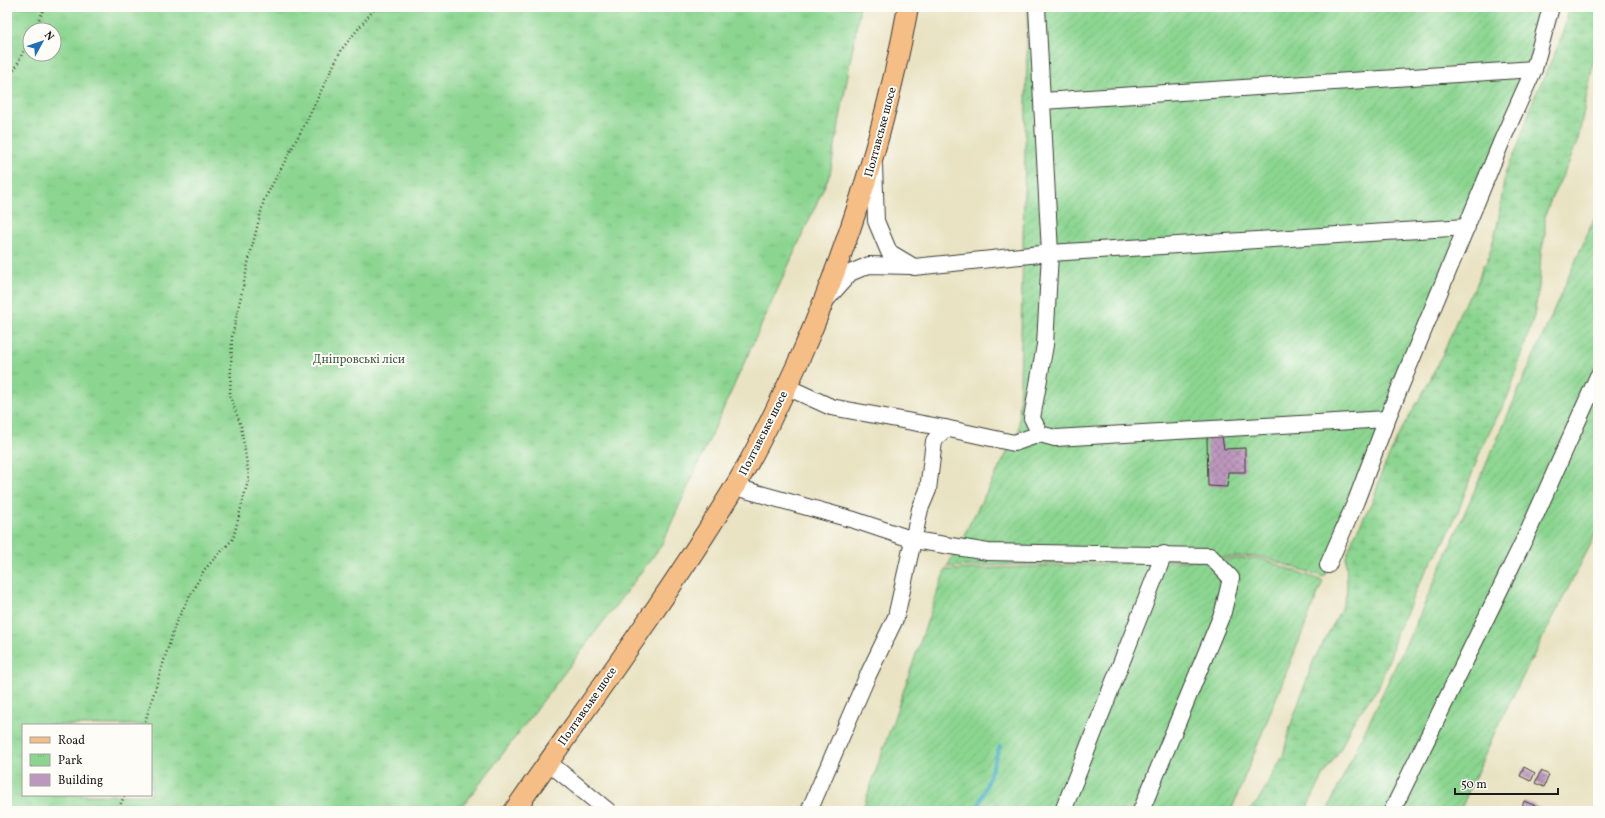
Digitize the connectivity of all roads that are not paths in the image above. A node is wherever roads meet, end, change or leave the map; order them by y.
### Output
1 (908, 7) edge
2 (1037, 7) edge
3 (1551, 7) edge
4 (1534, 68) junction
5 (1043, 101) junction
6 (874, 158) junction
7 (1467, 227) junction
8 (1050, 253) junction
9 (914, 267) junction
10 (825, 302) junction
11 (1598, 376) edge
12 (787, 387) junction
13 (1386, 419) junction
14 (946, 428) junction
15 (1040, 434) junction
16 (735, 487) junction
17 (914, 540) junction
18 (1164, 554) junction
19 (1328, 565) dead end
20 (548, 762) junction
21 (514, 811) edge
22 (608, 811) edge
23 (809, 811) edge
24 (1063, 811) edge
25 (1141, 811) edge
26 (1392, 811) edge

1 - 6 main road, Полтавське шосе
2 - 5 lane
3 - 4 lane
4 - 5 lane
4 - 7 lane
5 - 8 lane
6 - 9 lane
6 - 10 main road, Полтавське шосе
7 - 8 lane
7 - 13 lane
8 - 9 lane
8 - 15 lane
9 - 10 lane
10 - 12 main road, Полтавське шосе
11 - 26 lane
12 - 14 lane
12 - 16 main road, Полтавське шосе
13 - 15 lane
13 - 19 lane
14 - 15 lane
14 - 17 lane
16 - 17 lane
16 - 20 main road, Полтавське шосе
17 - 18 lane
17 - 23 lane
18 - 24 lane
18 - 25 lane
20 - 21 main road, Полтавське шосе
20 - 22 lane

